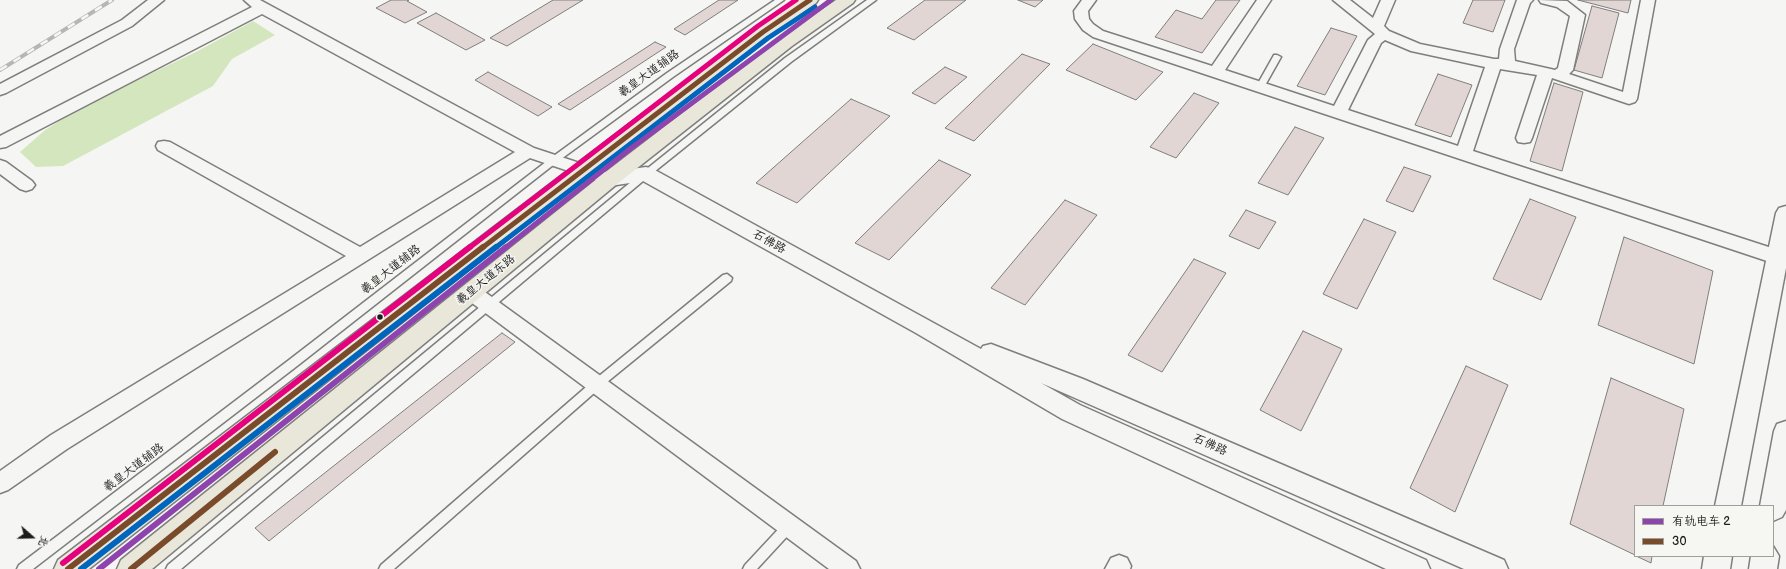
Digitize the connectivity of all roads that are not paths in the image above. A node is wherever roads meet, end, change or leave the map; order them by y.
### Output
1 (157, 0) edge
2 (780, 0) edge
3 (810, 0) edge
4 (847, 0) edge
5 (872, 0) edge
6 (1089, 0) edge
7 (1264, 0) edge
8 (1340, 0) edge
9 (1388, 0) edge
10 (1526, 0) edge
11 (1546, 0) edge
12 (1648, 0) edge
13 (256, 4) edge
14 (1380, 31) junction
15 (1277, 57) dead end
16 (1500, 64) junction
17 (1216, 72) junction
18 (1551, 73) junction
19 (1260, 87) junction
20 (0, 90) edge
21 (1339, 112) junction
22 (1524, 138) dead end
23 (0, 143) edge
24 (164, 146) dead end
25 (528, 152) junction
26 (1464, 153) junction
27 (554, 160) junction
28 (0, 166) edge
29 (582, 170) junction
30 (646, 174) junction
31 (610, 179) junction
32 (26, 185) dead end
33 (1786, 214) edge
34 (361, 256) junction
35 (1777, 257) junction
36 (727, 278) dead end
37 (471, 292) junction
38 (489, 305) junction
39 (924, 327) junction
40 (597, 384) junction
41 (1786, 431) edge
42 (0, 483) edge
43 (1728, 505) edge
44 (1774, 505) edge
45 (789, 526) junction
46 (1718, 557) edge
47 (1765, 557) edge
48 (22, 569) edge
49 (68, 569) edge
50 (131, 569) edge
51 (172, 569) edge
52 (385, 569) edge
53 (749, 569) edge
54 (848, 569) edge
55 (1416, 569) edge
56 (1494, 569) edge
57 (1716, 569) edge
58 (1763, 569) edge

1 - 20 street
2 - 27 lane, 羲皇大道辅路
3 - 29 main road
4 - 31 main road, 羲皇大道东路
5 - 30 lane
6 - 17 street
7 - 17 street
8 - 14 street
9 - 14 street
10 - 16 street
11 - 18 street
12 - 18 street
13 - 23 street
13 - 25 street
14 - 16 street
14 - 21 street
15 - 19 lane
16 - 18 street
16 - 26 street
17 - 19 street
18 - 22 street
19 - 21 street
21 - 26 street
24 - 34 street
25 - 27 street
25 - 34 street
26 - 35 street
27 - 29 street
27 - 48 lane, 羲皇大道辅路
28 - 32 street
29 - 31 street
29 - 49 main road
30 - 31 street
30 - 38 lane
30 - 39 street, 石佛路
31 - 37 main road, 羲皇大道东路
33 - 35 street
34 - 42 street
35 - 43 street
36 - 40 lane
37 - 38 street
37 - 50 main road, 羲皇大道东路
38 - 40 street
38 - 51 lane
39 - 55 street, 石佛路
39 - 56 street, 石佛路
40 - 45 street
40 - 52 lane
41 - 44 street
45 - 53 lane
45 - 54 street
46 - 57 street
47 - 58 street

